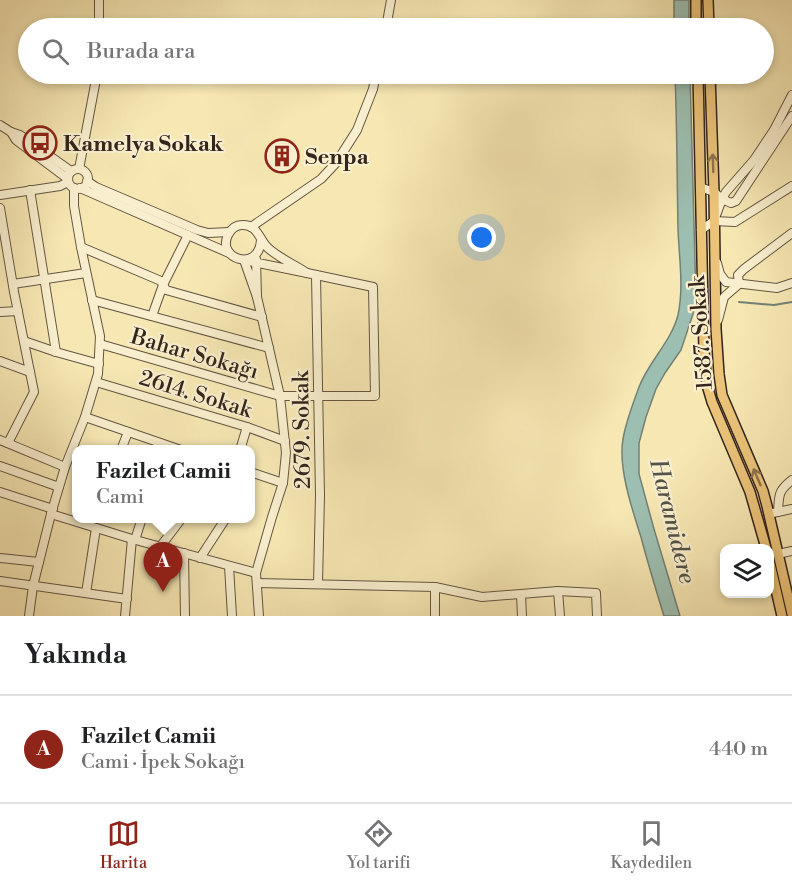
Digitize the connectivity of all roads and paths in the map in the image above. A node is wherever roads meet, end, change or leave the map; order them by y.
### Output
1 (99, 0) edge
2 (391, 0) edge
3 (696, 0) edge
4 (708, 0) edge
5 (99, 18) edge
6 (388, 18) edge
7 (696, 18) edge
8 (709, 18) edge
9 (95, 84) edge
10 (374, 84) edge
11 (698, 84) edge
12 (710, 84) edge
13 (792, 94) edge
14 (790, 113) edge
15 (4, 130) edge
16 (73, 179) junction
17 (87, 181) junction
18 (792, 186) edge
19 (700, 188) junction
20 (30, 190) junction
21 (714, 192) junction
22 (0, 195) edge
23 (722, 199) junction
24 (0, 208) edge
25 (714, 221) junction
26 (251, 226) junction
27 (701, 230) junction
28 (229, 232) junction
29 (792, 233) edge
30 (188, 235) junction
31 (261, 240) junction
32 (3, 246) edge
33 (81, 247) junction
34 (229, 253) junction
35 (258, 253) junction
36 (715, 257) junction
37 (244, 260) junction
38 (256, 263) junction
39 (87, 273) junction
40 (308, 273) junction
41 (316, 275) junction
42 (44, 279) junction
43 (792, 283) edge
44 (13, 284) junction
45 (739, 284) junction
46 (163, 285) junction
47 (257, 297) junction
48 (92, 300) junction
49 (18, 311) junction
50 (0, 312) edge
51 (152, 316) junction
52 (262, 317) junction
53 (716, 329) junction
54 (24, 341) junction
55 (100, 344) junction
56 (269, 348) junction
57 (56, 352) junction
58 (0, 361) edge
59 (99, 364) junction
60 (30, 372) junction
61 (96, 382) junction
62 (280, 396) junction
63 (318, 396) junction
64 (85, 417) junction
65 (247, 427) junction
66 (128, 432) junction
67 (4, 441) edge
68 (285, 441) junction
69 (74, 445) edge
70 (124, 445) edge
71 (159, 445) edge
72 (242, 445) edge
73 (72, 450) edge
74 (0, 466) edge
75 (65, 467) junction
76 (255, 474) edge
77 (792, 480) edge
78 (283, 483) junction
79 (59, 487) junction
80 (0, 492) edge
81 (792, 509) edge
82 (52, 511) junction
83 (773, 513) junction
84 (72, 517) edge
85 (140, 523) edge
86 (179, 523) edge
87 (223, 523) edge
88 (95, 524) edge
89 (134, 540) junction
90 (765, 544) edge
91 (160, 547) junction
92 (792, 551) edge
93 (184, 553) junction
94 (778, 554) junction
95 (0, 558) edge
96 (200, 558) junction
97 (39, 562) junction
98 (229, 566) junction
99 (256, 573) junction
100 (0, 581) edge
101 (774, 581) edge
102 (257, 583) junction
103 (318, 584) junction
104 (33, 586) junction
105 (435, 587) junction
106 (558, 591) junction
107 (87, 593) junction
108 (521, 595) junction
109 (127, 599) junction
110 (792, 614) edge
111 (29, 616) edge
112 (125, 616) edge
113 (185, 616) edge
114 (232, 616) edge
115 (258, 616) edge
116 (435, 616) edge
117 (522, 616) edge
118 (560, 616) edge
119 (597, 616) edge
120 (782, 616) edge

1 - 5 street
2 - 6 street
3 - 7 main road
4 - 8 main road
9 - 16 street
10 - 26 street
11 - 19 main road, 1587. Sokak
21 -> 12 main road, 1587. Sokak
13 - 14 street
14 - 23 street
14 - 23 street
15 - 16 street
16 - 17 street
16 - 17 street
16 - 20 street
16 - 30 street
16 - 33 street
17 - 28 street
18 - 25 street
19 - 21 street
19 - 27 main road, 1587. Sokak
20 - 22 street
20 - 42 street
21 - 23 street
21 - 25 main road, 1587. Sokak
23 - 25 street
24 - 32 street
25 - 27 street
25 - 36 main road, 1587. Sokak
26 - 28 street
26 - 31 street
27 - 90 main road, 1587. Sokak
28 - 34 street
29 - 45 street
30 - 34 street
30 - 46 street
31 - 35 street
31 - 40 street
32 - 44 street
33 - 39 street
33 - 46 street
34 - 37 street
35 - 37 street
35 - 38 street
36 - 45 street
36 - 53 main road, 1587. Sokak
37 - 38 street
37 - 47 street
38 - 40 street
38 - 47 street
39 - 42 street
39 - 48 street
40 - 41 street
41 - 63 street, 2679. Sokak
41 - 63 street, Bahar Sokağı
42 - 44 street
42 - 57 street
43 - 45 street
44 - 49 street
45 - 53 street
46 - 51 street
46 - 52 street
47 - 52 street
48 - 51 street
48 - 55 street
49 - 50 street
49 - 54 street
51 - 56 street
52 - 56 street
83 -> 53 main road, 1587. Sokak
54 - 57 street
54 - 60 street
55 - 59 street
55 - 62 street, Bahar Sokağı
56 - 62 street
57 - 59 street
58 - 60 street
59 - 61 street
60 - 67 street
61 - 64 street
61 - 65 street, 2614. Sokak
62 - 63 street, Bahar Sokağı
62 - 68 street
63 - 103 street, 2679. Sokak
64 - 66 street
64 - 69 street
65 - 68 street, 2614. Sokak
65 - 72 street
66 - 70 street
66 - 71 street
67 - 75 street
68 - 78 street
73 - 75 street
74 - 79 street
75 - 79 street
76 - 78 street
77 - 83 street
78 - 99 street
79 - 82 street
80 - 82 street
81 - 83 street
82 - 84 street
82 - 97 street
83 - 94 main road, 1587. Sokak
85 - 89 street
86 - 91 street
87 - 96 street
88 - 89 street
88 - 107 street
89 - 91 street
89 - 109 street
91 - 93 street
92 - 94 street
93 - 96 street
93 - 113 street
94 - 110 main road, 1587. Sokak
95 - 97 street
96 - 98 street
97 - 104 street
98 - 99 street
98 - 114 street
99 - 102 street
100 - 104 street
101 - 120 main road
102 - 103 street
102 - 115 street
103 - 105 street
104 - 107 street
104 - 111 street
105 - 108 street
105 - 116 street
106 - 108 street
106 - 118 street
106 - 119 street
107 - 109 street
108 - 117 street
109 - 112 street

